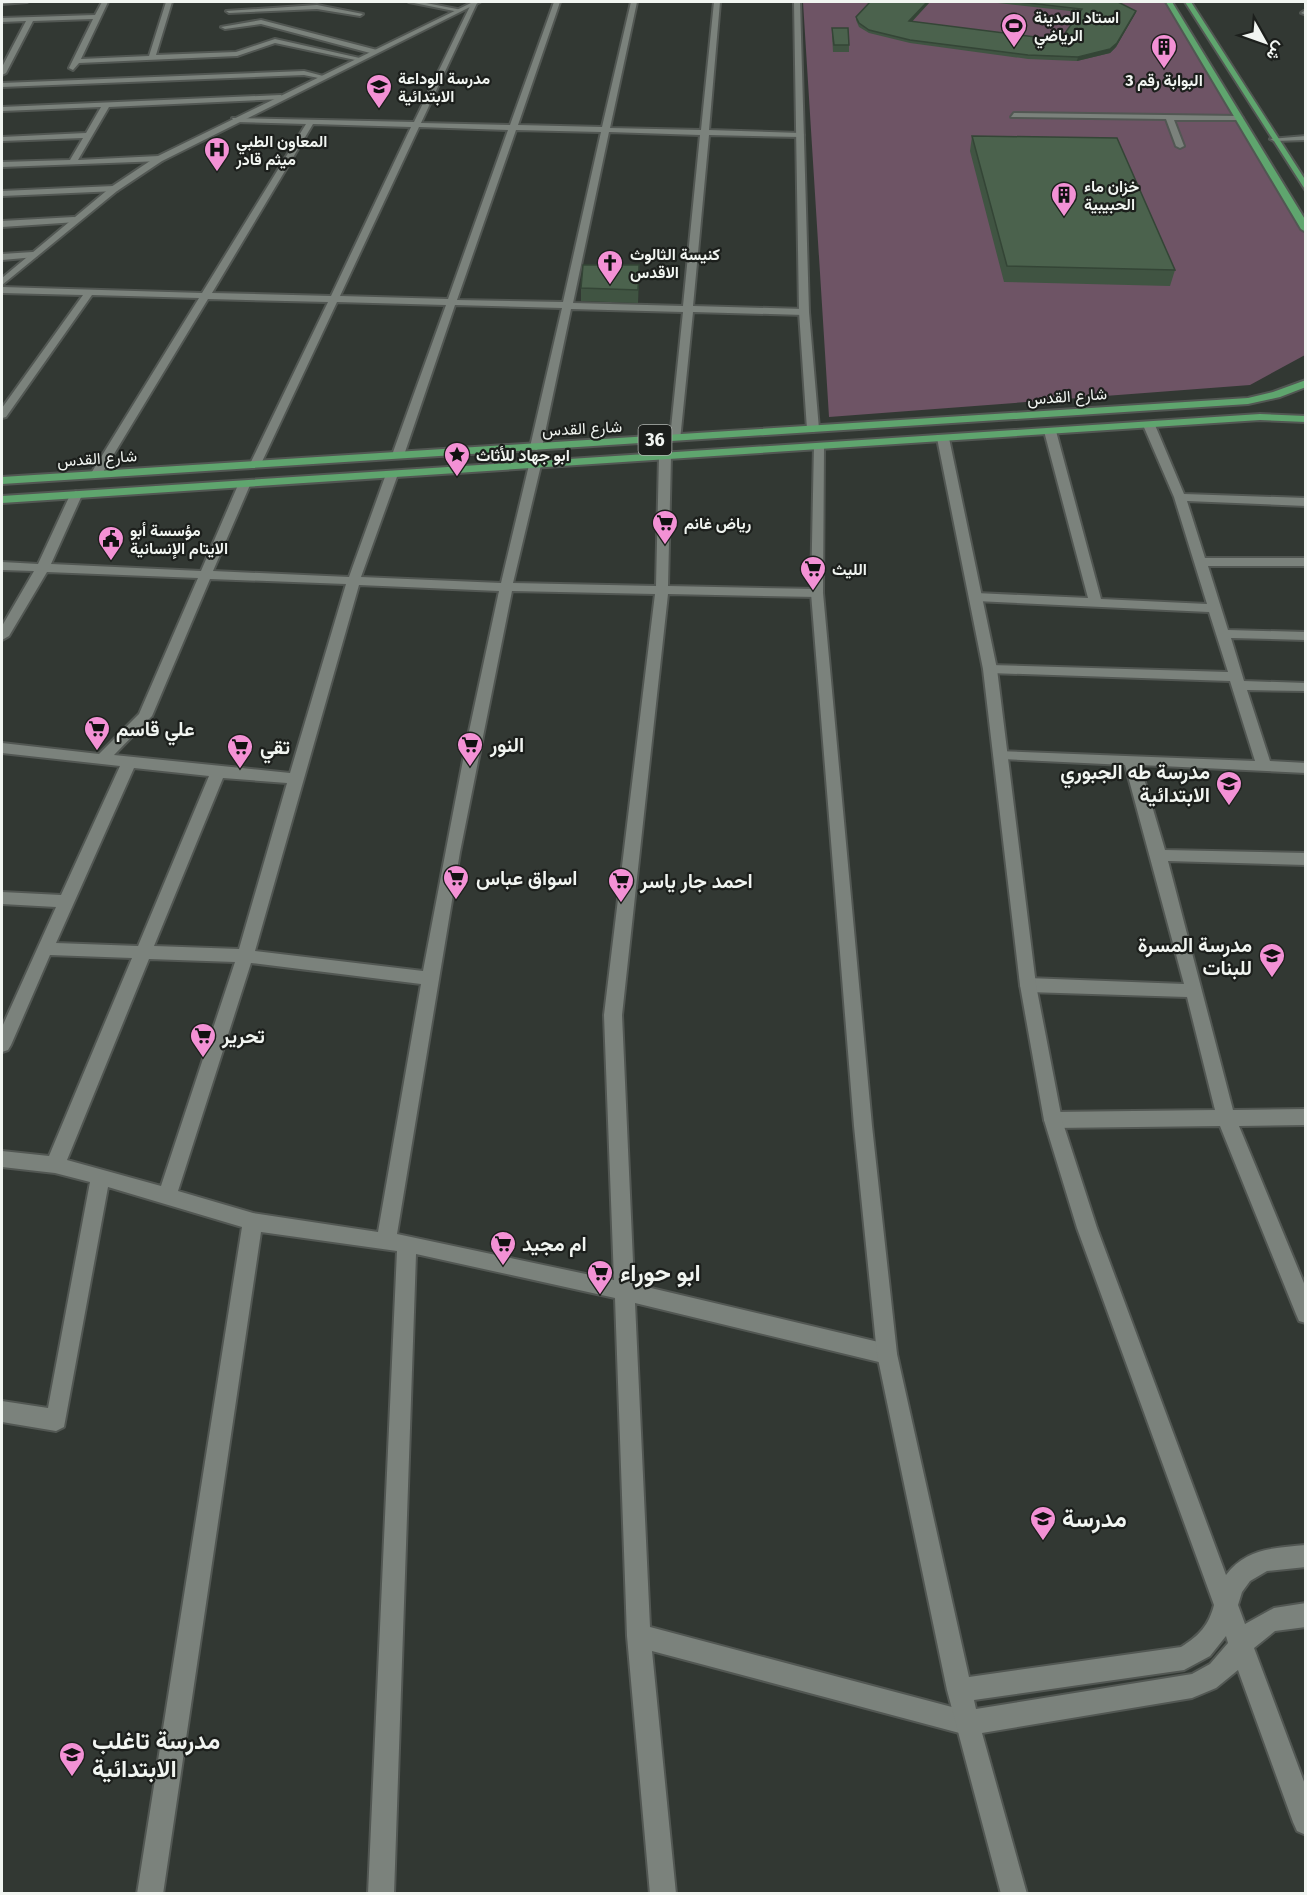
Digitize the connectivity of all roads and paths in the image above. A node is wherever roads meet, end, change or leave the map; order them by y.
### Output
1 (2, 2) edge
2 (24, 2) edge
3 (105, 2) edge
4 (169, 2) edge
5 (232, 2) edge
6 (412, 2) edge
7 (476, 2) edge
8 (557, 2) edge
9 (634, 2) edge
10 (717, 2) edge
11 (797, 2) edge
12 (1168, 2) edge
13 (1188, 2) edge
14 (229, 10) junction
15 (275, 10) junction
16 (459, 10) junction
17 (360, 14) dead end
18 (298, 16) dead end
19 (97, 17) junction
20 (31, 19) junction
21 (2, 20) edge
22 (225, 27) junction
23 (222, 37) dead end
24 (220, 46) dead end
25 (374, 52) junction
26 (217, 56) junction
27 (152, 58) junction
28 (360, 59) junction
29 (76, 61) junction
30 (2, 74) edge
31 (213, 77) junction
32 (323, 77) junction
33 (2, 85) edge
34 (62, 95) junction
35 (281, 97) junction
36 (106, 105) junction
37 (2, 109) edge
38 (1014, 115) dead end
39 (1169, 117) junction
40 (1239, 118) junction
41 (235, 120) junction
42 (311, 122) junction
43 (417, 125) junction
44 (513, 127) junction
45 (606, 130) junction
46 (705, 133) junction
47 (88, 135) junction
48 (800, 135) junction
49 (1305, 138) edge
50 (2, 139) edge
51 (1274, 139) junction
52 (1180, 146) dead end
53 (159, 159) junction
54 (72, 163) junction
55 (1265, 163) junction
56 (1290, 164) junction
57 (2, 165) edge
58 (114, 189) junction
59 (1305, 189) edge
60 (2, 194) edge
61 (74, 220) junction
62 (2, 224) edge
63 (1305, 229) edge
64 (33, 255) junction
65 (2, 257) edge
66 (2, 282) edge
67 (2, 290) edge
68 (90, 292) junction
69 (205, 295) junction
70 (334, 299) junction
71 (452, 302) junction
72 (567, 306) junction
73 (688, 309) junction
74 (804, 312) junction
75 (1305, 383) edge
76 (2, 415) edge
77 (1305, 419) edge
78 (1149, 425) junction
79 (1050, 431) junction
80 (676, 438) junction
81 (815, 438) junction
82 (943, 438) junction
83 (604, 443) junction
84 (583, 444) junction
85 (536, 447) junction
86 (398, 455) junction
87 (665, 456) junction
88 (612, 460) junction
89 (577, 462) junction
90 (256, 464) junction
91 (535, 465) junction
92 (170, 471) junction
93 (392, 474) junction
94 (96, 475) junction
95 (2, 481) edge
96 (244, 485) junction
97 (165, 489) junction
98 (76, 495) junction
99 (1180, 497) junction
100 (2, 500) edge
101 (1305, 501) edge
102 (1200, 562) junction
103 (1305, 562) edge
104 (2, 566) edge
105 (43, 567) junction
106 (206, 574) junction
107 (353, 582) junction
108 (504, 587) junction
109 (662, 590) junction
110 (817, 593) junction
111 (976, 597) junction
112 (1096, 603) junction
113 (1214, 608) junction
114 (1224, 634) junction
115 (2, 636) edge
116 (1305, 636) edge
117 (990, 669) junction
118 (1239, 681) junction
119 (1305, 687) edge
120 (2, 748) edge
121 (1002, 754) junction
122 (104, 757) junction
123 (129, 762) junction
124 (1132, 762) junction
125 (1264, 767) junction
126 (1305, 768) edge
127 (217, 774) junction
128 (297, 779) junction
129 (1159, 855) junction
130 (1305, 859) edge
131 (2, 898) edge
132 (65, 901) junction
133 (46, 949) junction
134 (143, 953) junction
135 (244, 956) junction
136 (431, 979) junction
137 (1028, 985) junction
138 (1193, 991) junction
139 (2, 1045) edge
140 (1226, 1117) junction
141 (1305, 1117) edge
142 (1053, 1120) junction
143 (2, 1159) edge
144 (55, 1165) junction
145 (100, 1176) junction
146 (167, 1195) junction
147 (253, 1222) junction
148 (397, 1243) junction
149 (624, 1291) junction
150 (1305, 1314) edge
151 (887, 1354) junction
152 (2, 1412) edge
153 (1305, 1556) edge
154 (1226, 1606) junction
155 (1305, 1615) edge
156 (639, 1636) junction
157 (1241, 1648) junction
158 (960, 1690) junction
159 (967, 1723) junction
160 (1305, 1822) edge
161 (150, 1893) edge
162 (381, 1893) edge
163 (663, 1893) edge
164 (1014, 1893) edge

1 - 2 street
3 - 19 street
4 - 27 street
5 - 14 street
6 - 16 street
7 - 16 street
7 - 43 street
8 - 44 street
9 - 45 street
10 - 46 street
11 - 48 street
12 - 40 main road
13 - 51 main road
14 - 15 street
14 - 22 street
15 - 17 street
15 - 18 street
16 - 25 street
19 - 20 street
19 - 29 street
20 - 21 street
20 - 30 street
22 - 23 street
22 - 25 street
24 - 26 street
25 - 28 street
26 - 27 street
26 - 28 street
26 - 31 street
27 - 29 street
28 - 32 street
29 - 34 street
31 - 32 street
31 - 34 street
32 - 35 street
33 - 34 street
34 - 36 street
34 - 37 street
35 - 36 street
35 - 41 street
36 - 47 street
38 - 39 street
39 - 40 street
39 - 52 street
40 - 55 main road
41 - 42 street
41 - 53 street
42 - 43 street
42 - 69 street
43 - 44 street
43 - 70 street
44 - 45 street
44 - 71 street
45 - 46 street
45 - 72 street
46 - 48 street
46 - 73 street
47 - 50 street
47 - 54 street
48 - 74 street
49 - 51 street
51 - 56 main road
53 - 54 street
53 - 58 street
54 - 57 street
55 - 56 main road
55 - 63 main road
56 - 59 main road
58 - 60 street
58 - 61 street
61 - 62 street
61 - 64 street
64 - 65 street
64 - 66 street
67 - 68 street
68 - 69 street
68 - 76 street
69 - 70 street
69 - 94 street
70 - 71 street
70 - 90 street
71 - 72 street
71 - 86 street
72 - 73 street
72 - 85 street
73 - 74 street
73 - 80 street
74 - 81 street
75 - 81 main road, شارع القدس / 36
77 - 78 main road, شارع القدس / 36
78 - 79 main road, شارع القدس / 36
78 - 99 street
79 - 82 main road, شارع القدس / 36
79 - 112 street
80 - 81 main road, شارع القدس / 36
80 - 83 main road, شارع القدس / 36
81 - 82 main road, شارع القدس / 36
81 - 87 main road, شارع القدس / 36
81 - 110 street
82 - 111 street
83 - 84 main road, شارع القدس / 36
83 - 88 main road
84 - 85 main road, شارع القدس / 36
84 - 89 main road
85 - 86 main road, شارع القدس / 36
86 - 90 main road, شارع القدس / 36
87 - 88 main road, شارع القدس / 36
87 - 109 street
88 - 89 main road, شارع القدس / 36
89 - 91 main road, شارع القدس / 36
90 - 92 main road, شارع القدس / 36
91 - 93 main road, شارع القدس / 36
91 - 108 street
92 - 94 main road, شارع القدس / 36
92 - 97 main road
93 - 96 main road, شارع القدس / 36
93 - 107 street
94 - 95 main road, شارع القدس / 36
96 - 97 main road, شارع القدس / 36
96 - 106 street
97 - 98 main road, شارع القدس / 36
98 - 100 main road, شارع القدس / 36
98 - 105 street
99 - 101 street
99 - 102 street
102 - 103 street
102 - 113 street
104 - 105 street
105 - 106 street
105 - 115 street
106 - 107 street
106 - 122 street
107 - 108 street
107 - 128 street
108 - 109 street
108 - 136 street
109 - 110 street
109 - 149 street
110 - 151 street
111 - 112 street
111 - 117 street
112 - 113 street
113 - 114 street
114 - 116 street
114 - 118 street
117 - 118 street
117 - 121 street
118 - 119 street
118 - 125 street
120 - 122 street
121 - 124 street
121 - 137 street
122 - 123 street
123 - 127 street
123 - 132 street
124 - 125 street
124 - 129 street
125 - 126 street
127 - 128 street
127 - 134 street
128 - 135 street
129 - 130 street
129 - 138 street
131 - 132 street
132 - 133 street
133 - 134 street
133 - 139 street
134 - 135 street
134 - 144 street
135 - 136 street
135 - 146 street
136 - 148 street
137 - 138 street
137 - 142 street
138 - 140 street
140 - 141 street
140 - 142 street
140 - 150 street
142 - 154 street
143 - 144 street
144 - 145 street
145 - 146 street
145 - 152 street
146 - 147 street
147 - 148 street
147 - 161 street
148 - 149 street
148 - 162 street
149 - 151 street
149 - 156 street
151 - 158 street
153 - 154 street
154 - 157 street
154 - 158 street
155 - 157 street
156 - 159 street
156 - 163 street
157 - 159 street
157 - 160 street
158 - 159 street
159 - 164 street

